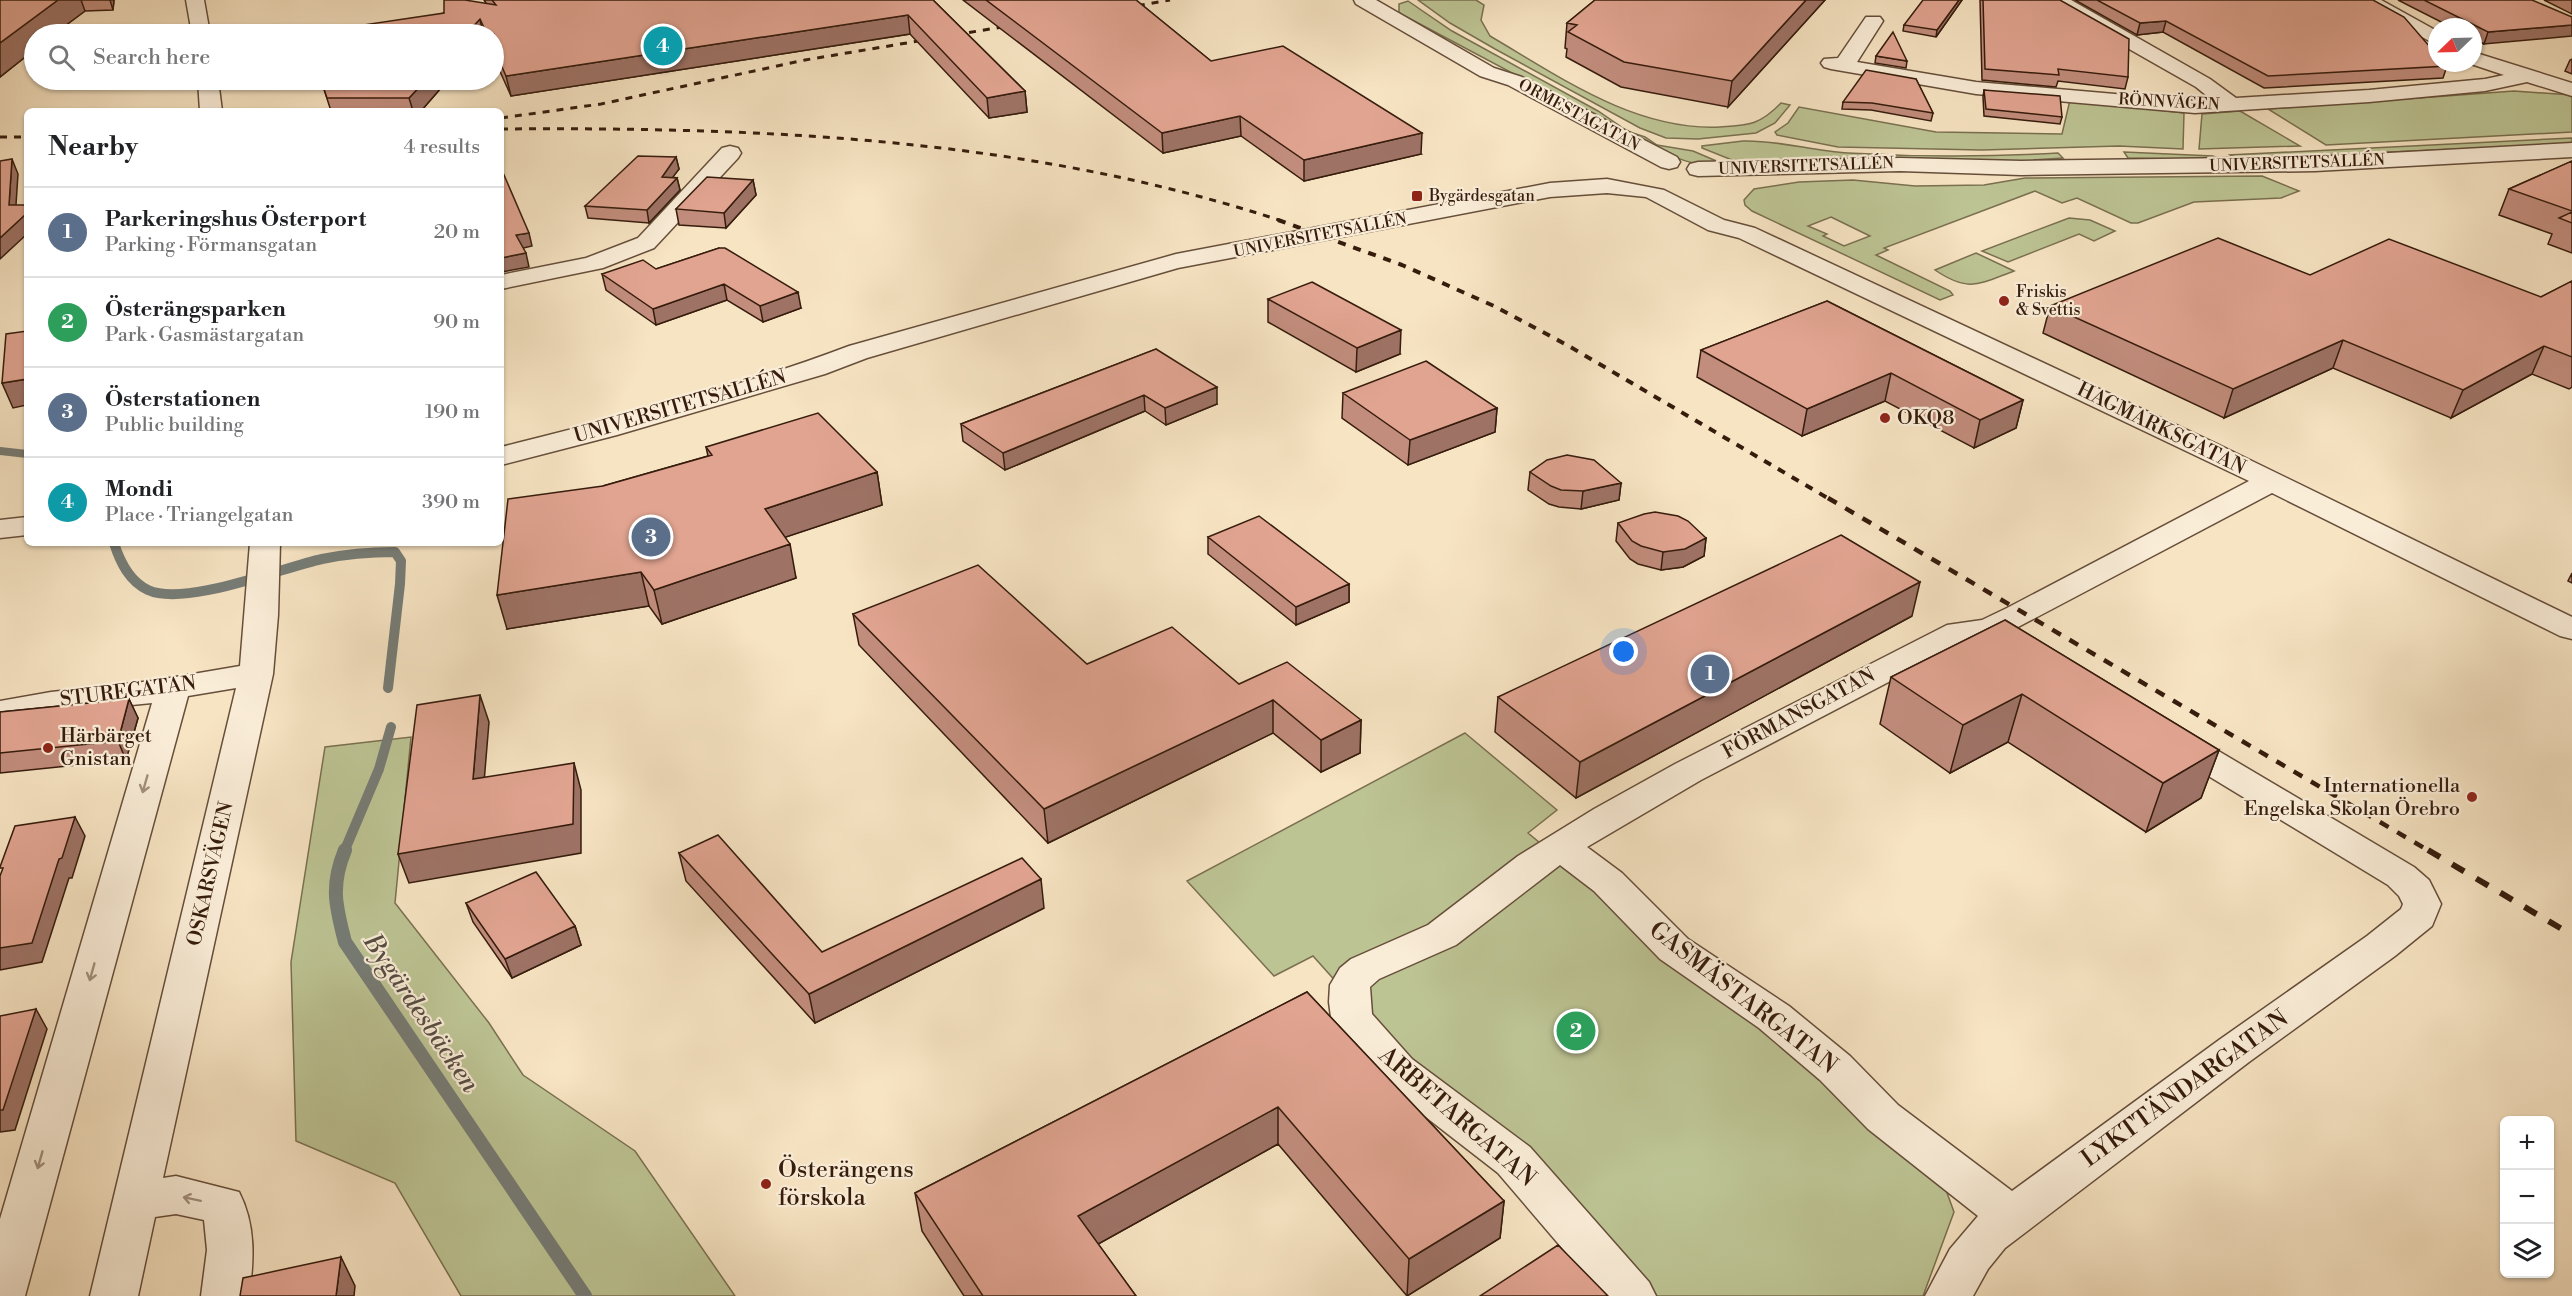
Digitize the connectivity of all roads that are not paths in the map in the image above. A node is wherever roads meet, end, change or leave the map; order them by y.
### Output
1 (195, 0) edge
2 (1363, 0) edge
3 (2057, 0) edge
4 (2367, 0) edge
5 (1873, 21) dead end
6 (199, 24) edge
7 (2428, 34) edge
8 (2482, 61) edge
9 (1487, 72) junction
10 (2527, 76) junction
11 (209, 90) edge
12 (2572, 90) edge
13 (2232, 105) junction
14 (212, 108) edge
15 (1566, 131) dead end
16 (2572, 150) edge
17 (730, 153) dead end
18 (1669, 162) junction
19 (1630, 168) junction
20 (1702, 186) junction
21 (1649, 193) junction
22 (1747, 233) junction
23 (1176, 261) junction
24 (504, 281) edge
25 (858, 352) junction
26 (504, 437) edge
27 (504, 455) edge
28 (2270, 482) junction
29 (24, 526) edge
30 (0, 529) edge
31 (264, 563) edge
32 (1989, 629) junction
33 (2572, 629) edge
34 (2025, 650) edge
35 (256, 674) junction
36 (173, 688) junction
37 (0, 712) edge
38 (2144, 722) edge
39 (1560, 846) junction
40 (1350, 985) joint
41 (136, 1201) junction
42 (2012, 1217) junction
43 (11, 1224) edge
44 (1, 1296) edge
45 (114, 1296) edge
46 (225, 1296) edge
47 (1632, 1296) edge
48 (1949, 1296) edge

1 - 6 street
2 - 9 street, ORMESTAGATAN
3 - 13 street
4 - 7 street
5 - 13 street, RÖNNVÄGEN
8 - 10 street
9 - 15 street, ORMESTAGATAN
9 - 18 street, ORMESTAGATAN
10 - 12 street
10 - 13 street, RÖNNVÄGEN
11 - 14 street
16 - 20 street, UNIVERSITETSALLÉN
17 - 24 street
18 - 19 street, UNIVERSITETSALLÉN
18 - 20 street
19 - 21 street
19 - 23 street, UNIVERSITETSALLÉN
20 - 21 street, UNIVERSITETSALLÉN
20 - 22 street, HAGMARKSGATAN
21 - 22 street, HAGMARKSGATAN
21 - 23 street, UNIVERSITETSALLÉN
22 - 28 street, HAGMARKSGATAN
23 - 25 street, UNIVERSITETSALLÉN
25 - 26 street, UNIVERSITETSALLÉN
25 - 27 street, UNIVERSITETSALLÉN
28 - 32 street, FÖRMANSGATAN
28 - 33 street, HAGMARKSGATAN
29 - 30 street
31 - 35 street, OSKARSVÄGEN
32 - 34 street
32 - 39 street, FÖRMANSGATAN
35 - 36 street, STUREGATAN
35 - 41 street, OSKARSVÄGEN
36 - 37 street, STUREGATAN
36 -> 43 street
38 - 42 street, LYKTTÄNDARGATAN
39 - 40 street, FÖRMANSGATAN
39 - 42 street, GASMÄSTARGATAN
40 - 47 street, ARBETARGATAN
41 - 45 street, OSKARSVÄGEN
46 -> 41 street
42 - 48 street, LYKTTÄNDARGATAN
43 - 44 street

